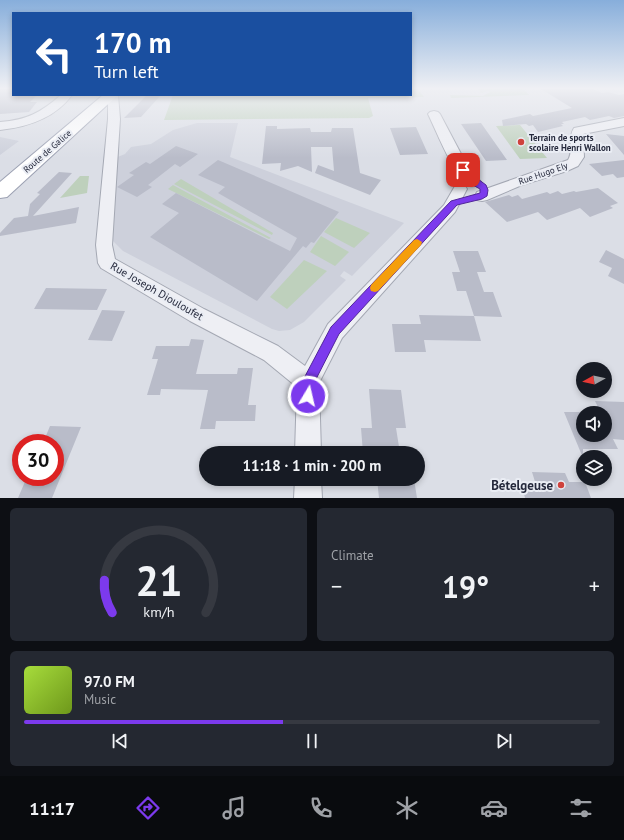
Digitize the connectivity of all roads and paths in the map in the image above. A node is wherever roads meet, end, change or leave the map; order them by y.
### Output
1 (46, 112) edge
2 (79, 112) edge
3 (92, 112) edge
4 (113, 112) edge
5 (434, 114) dead end
6 (624, 122) edge
7 (0, 126) edge
8 (0, 179) edge
9 (469, 188) junction
10 (0, 192) edge
11 (308, 382) junction
12 (308, 446) edge
13 (308, 486) edge
14 (308, 498) edge

1 - 7 street
2 - 8 main road, Route de Galice
3 - 10 main road, Route de Galice
4 - 11 street, Rue Joseph Diouloufet
5 - 9 street
6 - 9 street, Rue Hugo Ely
9 - 11 street
11 - 12 street
13 - 14 street

